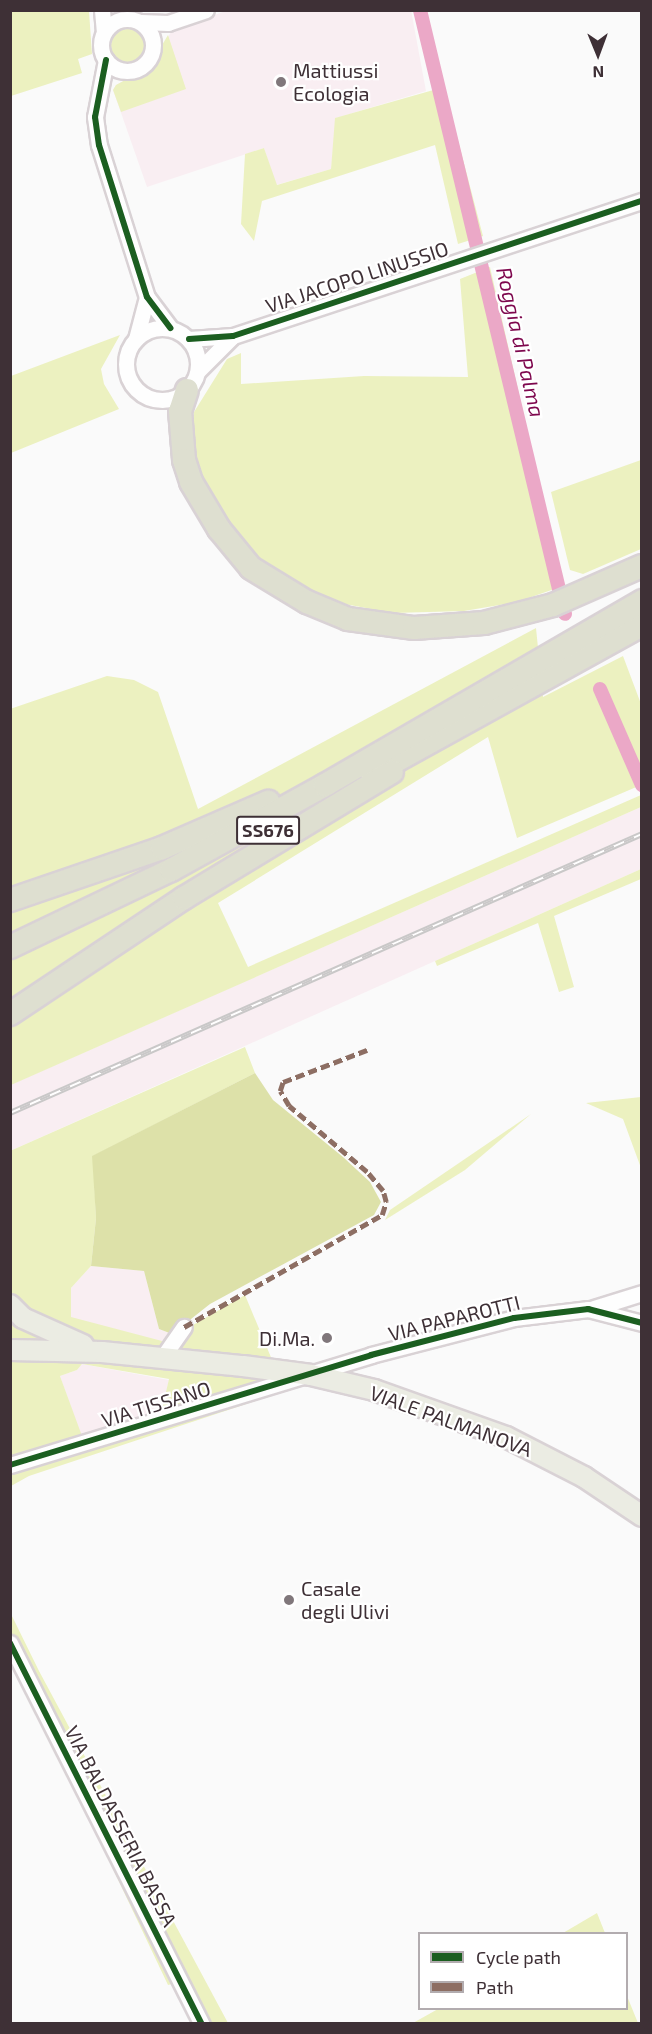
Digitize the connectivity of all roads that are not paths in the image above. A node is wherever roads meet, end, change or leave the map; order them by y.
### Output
1 (102, 10) edge
2 (206, 10) edge
3 (134, 17) edge
4 (168, 23) junction
5 (104, 31) junction
6 (153, 41) junction
7 (106, 60) junction
8 (133, 70) junction
9 (99, 97) junction
10 (642, 201) edge
11 (147, 297) junction
12 (170, 328) junction
13 (233, 336) junction
14 (136, 339) junction
15 (189, 339) junction
16 (193, 381) junction
17 (642, 566) edge
18 (642, 601) edge
19 (642, 625) edge
20 (522, 692) junction
21 (451, 709) junction
22 (10, 900) edge
23 (10, 947) edge
24 (10, 960) edge
25 (10, 1014) edge
26 (642, 1293) edge
27 (10, 1305) edge
28 (588, 1310) junction
29 (642, 1323) edge
30 (184, 1327) dead end
31 (10, 1350) edge
32 (102, 1352) junction
33 (162, 1358) junction
34 (311, 1375) junction
35 (13, 1466) edge
36 (642, 1516) edge
37 (10, 1643) edge
38 (202, 2024) edge

1 - 5 street
2 - 4 street
3 - 4 street
3 - 5 street
3 - 6 street
4 - 6 street
5 - 7 street
6 - 8 street
7 - 8 street
7 - 9 street
8 - 9 street
9 - 11 street
10 - 13 street, VIA JACOPO LINUSSIO
11 - 12 street
11 - 14 street, VIA JACOPO LINUSSIO
12 - 14 street
12 - 15 street
13 - 15 street, VIA JACOPO LINUSSIO
13 - 16 street, VIA JACOPO LINUSSIO
14 - 16 street, VIA JACOPO LINUSSIO
15 - 16 street
16 - 17 highway
18 - 21 highway, SS676
19 - 20 highway, SS676
20 - 24 highway, SS676
20 - 25 highway
21 - 22 highway
21 - 23 highway, SS676
26 - 28 street
27 - 32 main road, VIALE PALMANOVA
28 - 29 street, VIA PAPAROTTI
28 - 34 street, VIA PAPAROTTI
30 - 33 street
31 - 32 main road, VIALE PALMANOVA
32 - 33 main road, VIALE PALMANOVA
33 - 34 main road, VIALE PALMANOVA
34 - 35 street, VIA TISSANO
34 - 36 main road, VIALE PALMANOVA
37 - 38 street, VIA BALDASSERIA BASSA

